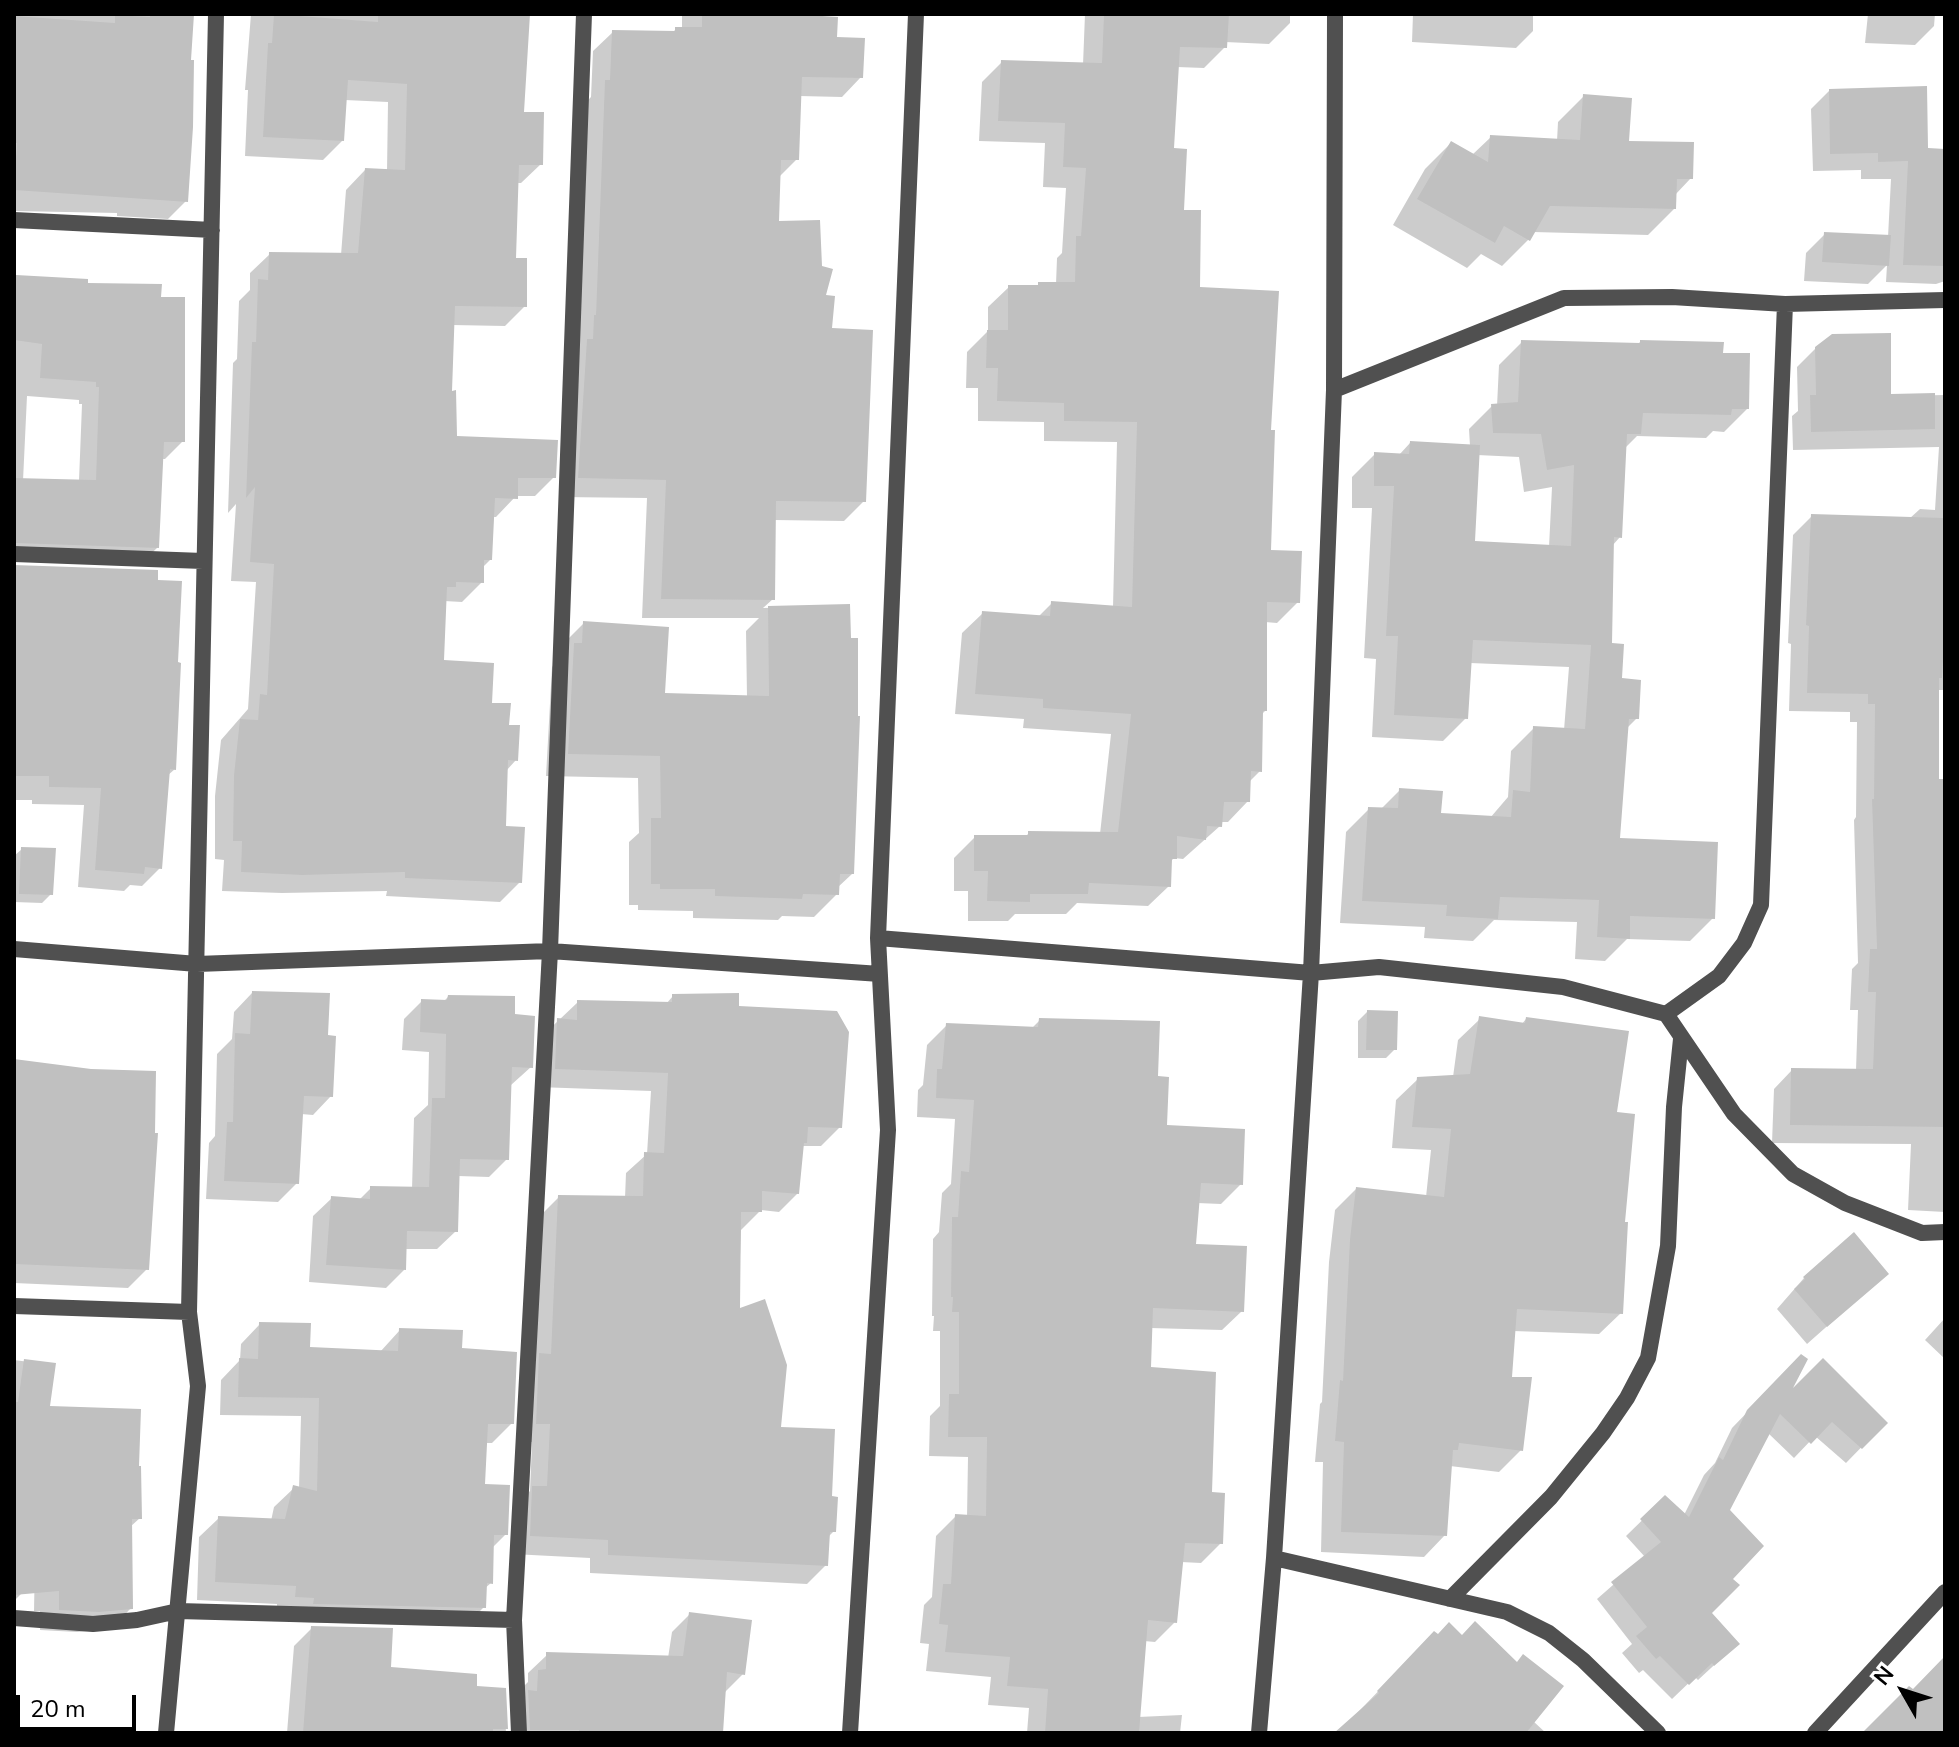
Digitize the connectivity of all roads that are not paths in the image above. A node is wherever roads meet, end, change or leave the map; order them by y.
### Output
1 (216, 14) edge
2 (584, 14) edge
3 (916, 14) edge
4 (1335, 14) edge
5 (14, 220) edge
6 (212, 230) junction
7 (1945, 300) edge
8 (1785, 304) junction
9 (1334, 390) junction
10 (14, 554) edge
11 (203, 561) junction
12 (878, 938) junction
13 (14, 949) edge
14 (550, 951) junction
15 (197, 964) junction
16 (1311, 973) junction
17 (880, 974) junction
18 (1666, 1014) junction
19 (1681, 1039) junction
20 (1945, 1232) edge
21 (14, 1306) edge
22 (189, 1312) junction
23 (1274, 1558) junction
24 (1945, 1592) edge
25 (1450, 1599) junction
26 (178, 1611) junction
27 (14, 1618) edge
28 (514, 1620) junction
29 (166, 1733) edge
30 (519, 1733) edge
31 (850, 1733) edge
32 (1259, 1733) edge
33 (1658, 1733) edge
34 (1815, 1733) edge

1 - 6 street
2 - 14 street
3 - 12 street
4 - 9 street
5 - 6 street
6 - 11 street
7 - 8 street
8 - 9 street
8 - 18 street
9 - 16 street
10 - 11 street
11 - 15 street
12 - 16 street
12 - 17 street
13 - 15 street
14 - 15 street
14 - 17 street
14 - 28 street
15 - 22 street
16 - 18 street
16 - 23 street
17 - 31 street
18 - 19 street
19 - 20 street
19 - 25 street
21 - 22 street
22 - 26 street
23 - 25 street
23 - 32 street
24 - 34 street
25 - 33 street
26 - 27 street
26 - 28 street
26 - 29 street
28 - 30 street

